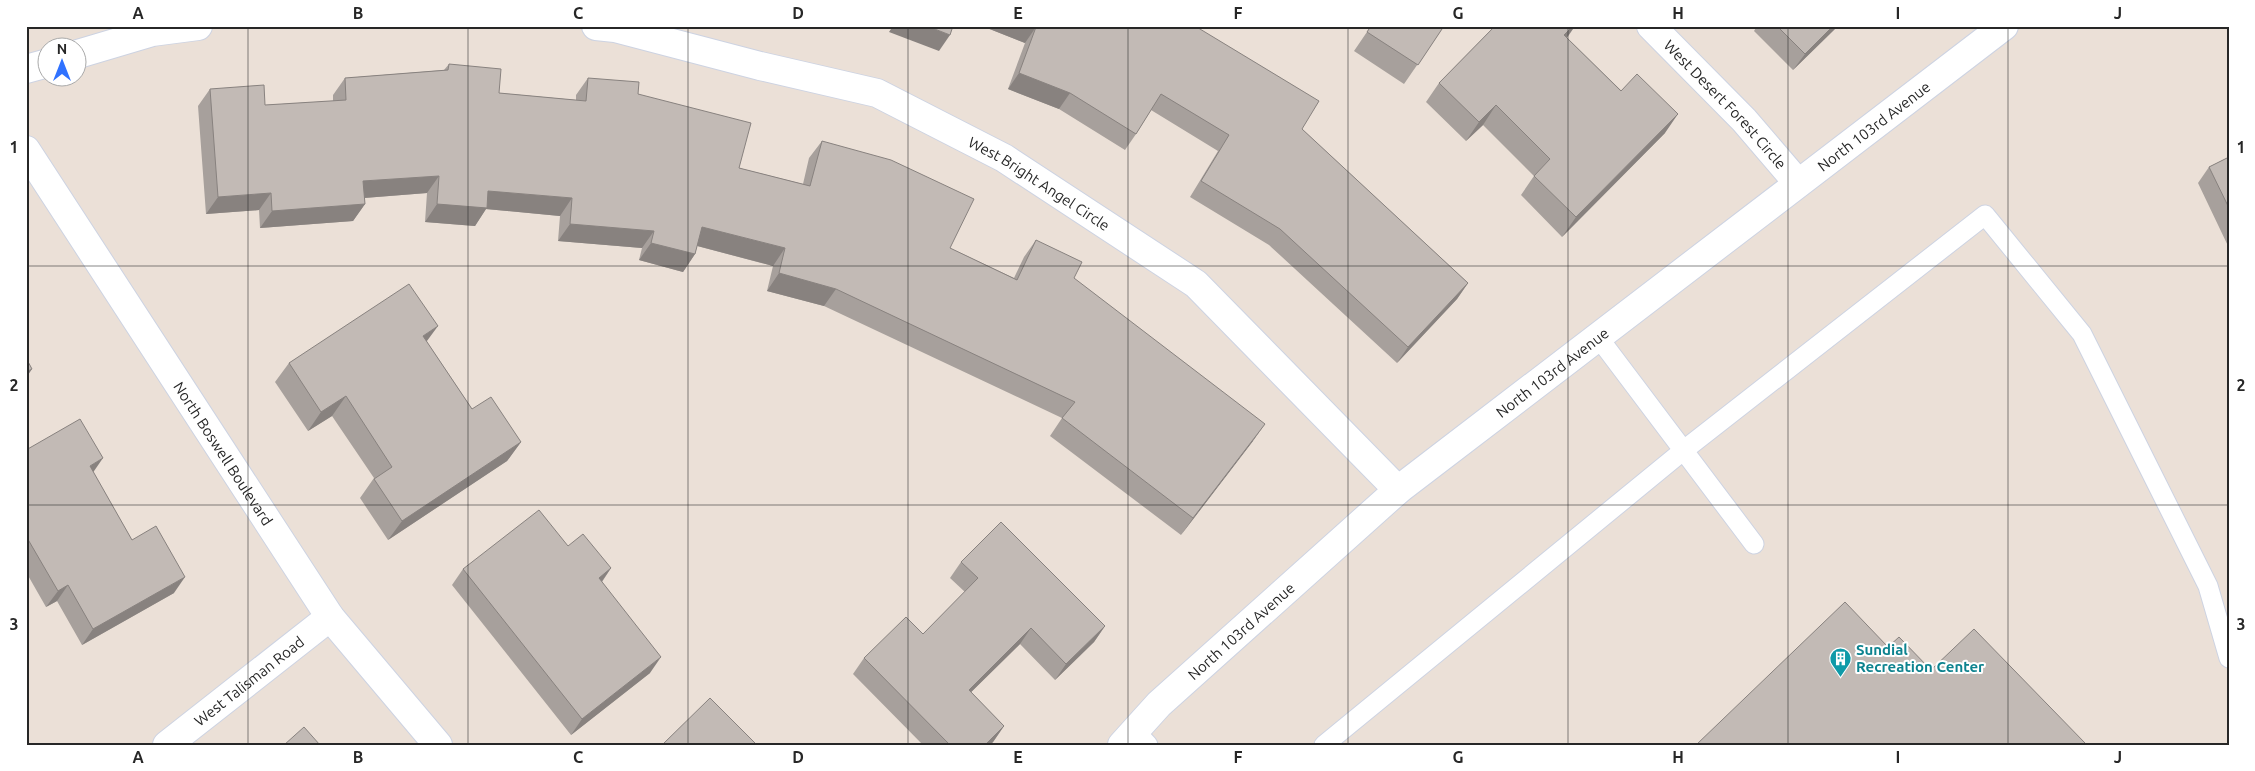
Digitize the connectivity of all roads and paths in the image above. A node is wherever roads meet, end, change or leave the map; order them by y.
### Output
1 (198, 26) edge
2 (596, 26) edge
3 (1651, 26) edge
4 (2004, 26) edge
5 (88, 51) edge
6 (26, 150) edge
7 (1798, 183) junction
8 (1598, 337) junction
9 (1684, 450) junction
10 (1398, 490) junction
11 (1754, 544) dead end
12 (330, 617) junction
13 (2229, 658) edge
14 (1135, 740) edge
15 (167, 745) edge
16 (438, 745) edge
17 (1324, 745) edge

1 - 5 street
2 - 10 street, West Bright Angel Circle
3 - 7 street, West Desert Forest Circle
4 - 7 street, North 103rd Avenue
6 - 12 street, North Boswell Boulevard
7 - 8 street, North 103rd Avenue
8 - 9 lane
8 - 10 street, North 103rd Avenue
9 - 11 lane
9 - 13 lane
9 - 17 lane
10 - 14 street, North 103rd Avenue
12 - 15 street, West Talisman Road
12 - 16 street, North Boswell Boulevard

